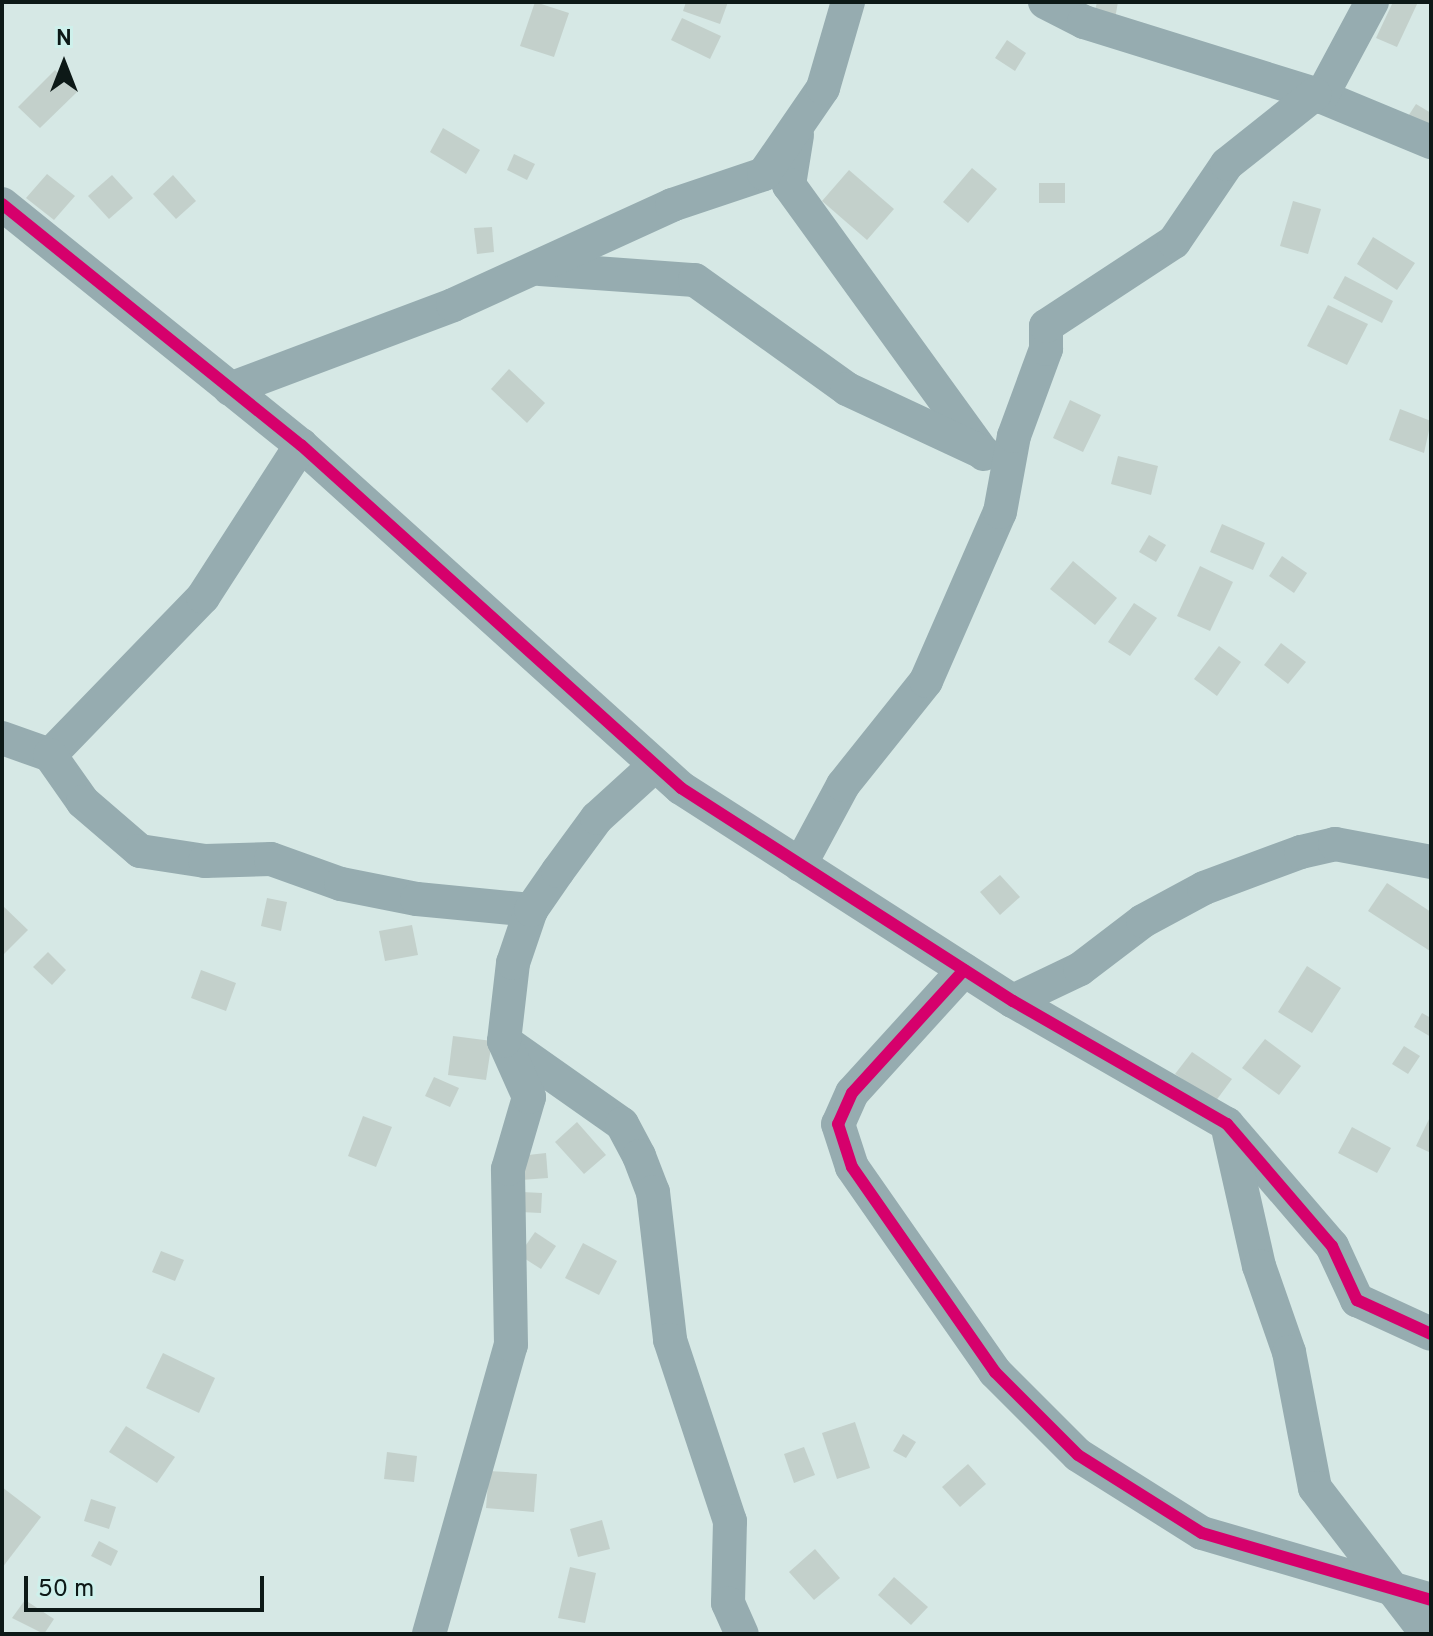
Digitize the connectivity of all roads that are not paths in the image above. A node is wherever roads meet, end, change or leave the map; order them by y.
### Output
1 (848, 2) edge
2 (1045, 2) edge
3 (1372, 2) edge
4 (1318, 96) junction
5 (797, 134) junction
6 (1431, 142) edge
7 (2, 204) edge
8 (539, 269) junction
9 (230, 389) junction
10 (301, 445) junction
11 (984, 453) junction
12 (1006, 479) junction
13 (2, 738) edge
14 (50, 755) junction
15 (653, 767) junction
16 (1431, 862) edge
17 (800, 865) junction
18 (531, 910) junction
19 (964, 970) junction
20 (1013, 1001) junction
21 (504, 1041) junction
22 (1227, 1124) junction
23 (1431, 1334) edge
24 (1394, 1592) junction
25 (1431, 1600) edge
26 (429, 1634) edge
27 (742, 1634) edge
28 (1427, 1634) edge

1 - 5 street
2 - 4 street
3 - 4 street
4 - 6 street
4 - 12 street
5 - 8 street
5 - 11 street
7 - 9 street
8 - 9 street
8 - 11 street
9 - 10 street
10 - 14 street
10 - 15 street
11 - 12 street
12 - 17 street
13 - 14 street
14 - 18 street
15 - 17 street
15 - 18 street
16 - 20 street
17 - 19 street
18 - 21 street
19 - 20 street
19 - 24 street
20 - 22 street
21 - 26 street
21 - 27 street
22 - 23 street
22 - 24 street
24 - 25 street
24 - 28 street

